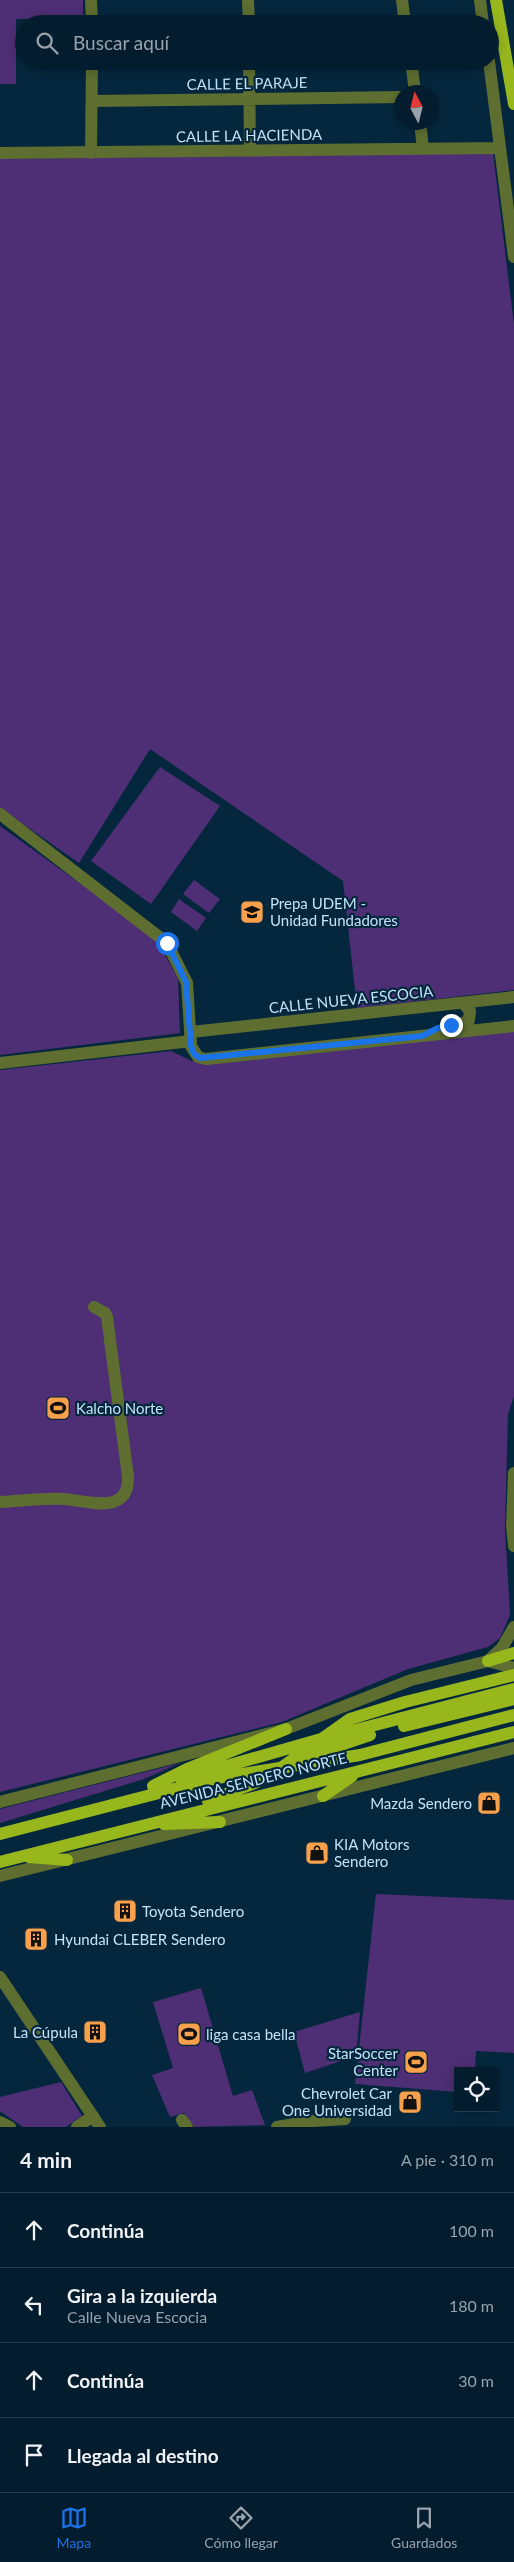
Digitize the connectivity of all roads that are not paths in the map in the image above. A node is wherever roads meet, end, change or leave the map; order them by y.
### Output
1 (91, 0) edge
2 (248, 0) edge
3 (402, 0) edge
4 (480, 0) edge
5 (496, 0) edge
6 (92, 15) edge
7 (249, 15) edge
8 (404, 15) edge
9 (482, 15) edge
10 (499, 15) edge
11 (499, 17) edge
12 (92, 70) edge
13 (249, 70) edge
14 (411, 70) edge
15 (489, 70) edge
16 (414, 85) edge
17 (394, 97) edge
18 (249, 100) junction
19 (92, 101) junction
20 (514, 104) edge
21 (421, 130) edge
22 (499, 148) junction
23 (424, 149) junction
24 (250, 151) junction
25 (0, 153) edge
26 (91, 153) junction
27 (514, 257) edge
28 (0, 814) edge
29 (514, 997) edge
30 (463, 1003) junction
31 (514, 1026) edge
32 (422, 1036) junction
33 (191, 1037) junction
34 (0, 1063) edge
35 (94, 1307) dead end
36 (514, 1473) edge
37 (0, 1502) edge
38 (514, 1546) edge
39 (514, 1627) edge
40 (514, 1653) edge
41 (488, 1661) junction
42 (514, 1668) edge
43 (514, 1675) edge
44 (514, 1689) edge
45 (514, 1700) edge
46 (514, 1715) edge
47 (286, 1728) junction
48 (514, 1732) edge
49 (321, 1738) junction
50 (514, 1748) edge
51 (286, 1766) junction
52 (360, 1771) junction
53 (153, 1786) junction
54 (323, 1796) junction
55 (132, 1800) junction
56 (0, 1802) edge
57 (220, 1822) junction
58 (142, 1825) junction
59 (2, 1833) edge
60 (20, 1856) junction
61 (67, 1860) junction
62 (0, 1862) edge
63 (0, 1876) edge
64 (0, 1977) edge
65 (345, 2119) dead end
66 (0, 2122) edge
67 (97, 2122) edge
68 (312, 2124) edge
69 (10, 2127) edge
70 (77, 2127) edge
71 (276, 2127) edge

1 - 6 street
2 - 7 street
3 - 8 street
4 - 9 street
5 - 10 main road
11 - 20 main road
12 - 19 street
13 - 18 street
14 - 16 street
15 - 22 street
17 - 18 street, CALLE EL PARAJE
18 - 19 street, CALLE EL PARAJE
18 - 24 street
19 - 26 street
21 - 23 street
22 - 23 street, CALLE LA HACIENDA
22 - 27 street
23 - 24 street, CALLE LA HACIENDA
24 - 26 street, CALLE LA HACIENDA
25 - 26 street, CALLE LA HACIENDA
28 - 33 street
29 - 30 street, CALLE NUEVA ESCOCIA
30 - 32 street
30 - 33 street, CALLE NUEVA ESCOCIA
31 - 32 street
32 - 33 street
33 - 34 street, CALLE NUEVA ESCOCIA
35 - 37 street
36 - 38 street
39 - 41 street
40 - 41 main road
41 - 42 street
41 - 47 street
43 - 49 main road
44 - 49 main road
45 - 51 main road
46 - 51 main road, AVENIDA SENDERO NORTE
47 - 53 main road
47 - 56 street
48 - 52 main road, AVENIDA SENDERO NORTE
49 - 51 main road
49 - 53 main road
50 - 54 street
51 - 55 main road, AVENIDA SENDERO NORTE
51 - 60 main road
52 - 54 main road
52 - 58 main road, AVENIDA SENDERO NORTE
53 - 55 main road
54 - 57 street
55 - 59 main road, AVENIDA SENDERO NORTE
57 - 58 main road
57 - 61 street
58 - 60 main road, AVENIDA SENDERO NORTE
60 - 61 main road
60 - 62 main road, AVENIDA SENDERO NORTE
61 - 63 street
64 - 67 street
65 - 68 street
66 - 69 street
67 - 70 street
68 - 71 street

